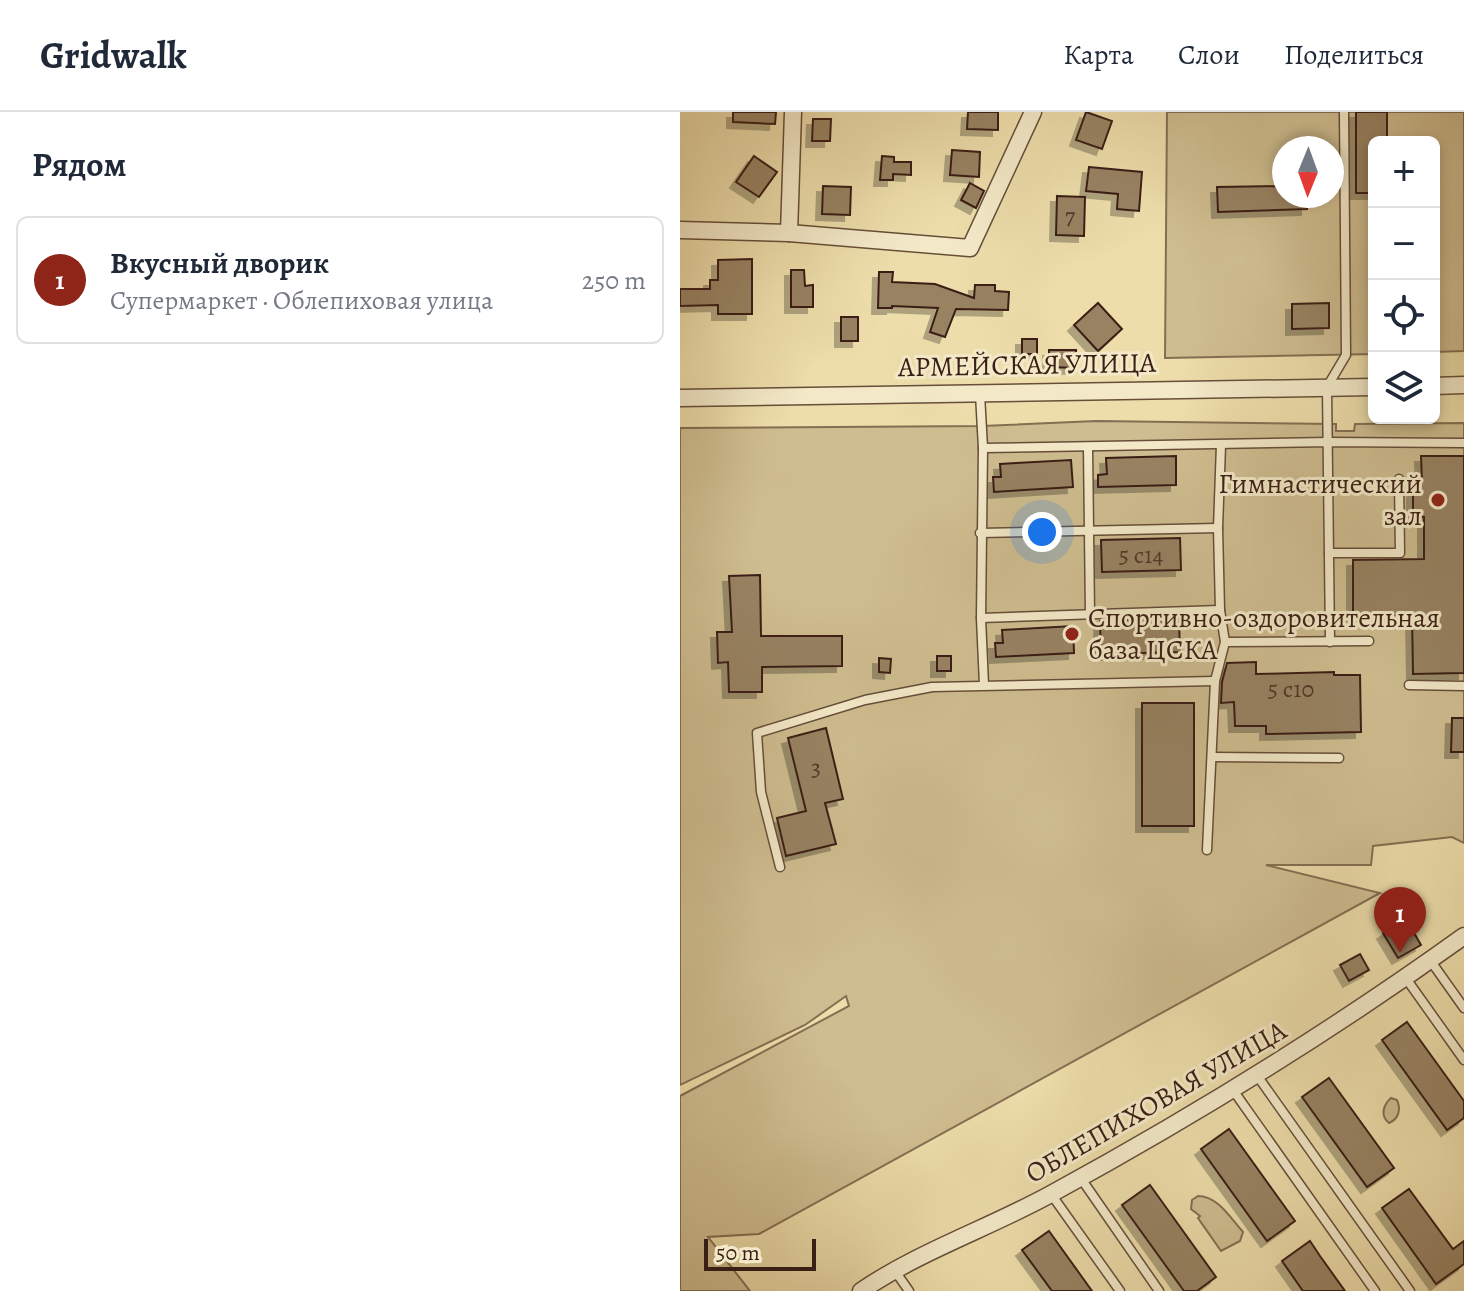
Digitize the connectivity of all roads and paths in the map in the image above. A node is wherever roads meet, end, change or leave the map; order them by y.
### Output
1 (793, 112) edge
2 (1033, 112) edge
3 (1344, 112) edge
4 (680, 230) edge
5 (789, 233) junction
6 (1464, 385) edge
7 (1440, 386) edge
8 (1327, 387) junction
9 (1368, 387) edge
10 (980, 391) junction
11 (680, 398) edge
12 (1329, 442) junction
13 (1464, 443) edge
14 (1221, 445) junction
15 (1088, 447) junction
16 (983, 448) junction
17 (1399, 479) dead end
18 (1218, 528) junction
19 (1089, 531) junction
20 (980, 533) junction
21 (1329, 553) junction
22 (1220, 610) junction
23 (1090, 615) junction
24 (981, 618) junction
25 (1369, 641) dead end
26 (1225, 642) junction
27 (1330, 642) junction
28 (1215, 681) junction
29 (984, 685) junction
30 (1409, 685) dead end
31 (1464, 686) edge
32 (1212, 757) junction
33 (1339, 758) dead end
34 (1207, 850) dead end
35 (780, 867) dead end
36 (1464, 936) edge
37 (1430, 960) junction
38 (1405, 977) junction
39 (1464, 1008) edge
40 (1464, 1060) edge
41 (1256, 1074) junction
42 (1233, 1090) junction
43 (1080, 1177) junction
44 (1051, 1194) junction
45 (895, 1271) junction
46 (866, 1290) edge
47 (909, 1291) edge
48 (1120, 1291) edge
49 (1159, 1291) edge
50 (1375, 1291) edge
51 (1410, 1291) edge

1 - 5 street
2 - 5 street
3 - 8 lane
4 - 5 street
6 - 7 street
8 - 9 street, АРМЕЙСКАЯ УЛИЦА
8 - 10 street, АРМЕЙСКАЯ УЛИЦА
8 - 12 lane
10 - 11 street, АРМЕЙСКАЯ УЛИЦА
10 - 16 lane
12 - 13 lane
12 - 14 lane
12 - 21 lane
14 - 15 lane
14 - 18 lane
15 - 16 lane
15 - 19 lane
16 - 20 lane
17 - 21 lane
18 - 19 lane
18 - 22 lane
19 - 20 lane
19 - 23 lane
20 - 24 lane
21 - 27 lane
22 - 23 lane
22 - 26 lane
23 - 24 lane
24 - 29 lane
25 - 27 lane
26 - 27 lane
26 - 28 lane
28 - 29 lane
28 - 32 lane
29 - 35 lane
30 - 31 lane
32 - 33 lane
32 - 34 lane
36 - 37 street, ОБЛЕПИХОВАЯ УЛИЦА
37 - 38 street, ОБЛЕПИХОВАЯ УЛИЦА
37 - 39 lane
38 - 40 lane
38 - 41 street, ОБЛЕПИХОВАЯ УЛИЦА
41 - 42 street, ОБЛЕПИХОВАЯ УЛИЦА
41 - 51 lane
42 - 43 street, ОБЛЕПИХОВАЯ УЛИЦА
42 - 50 lane
43 - 44 street, ОБЛЕПИХОВАЯ УЛИЦА
43 - 49 lane
44 - 45 street, ОБЛЕПИХОВАЯ УЛИЦА
44 - 48 lane
45 - 46 street, ОБЛЕПИХОВАЯ УЛИЦА
45 - 47 lane

